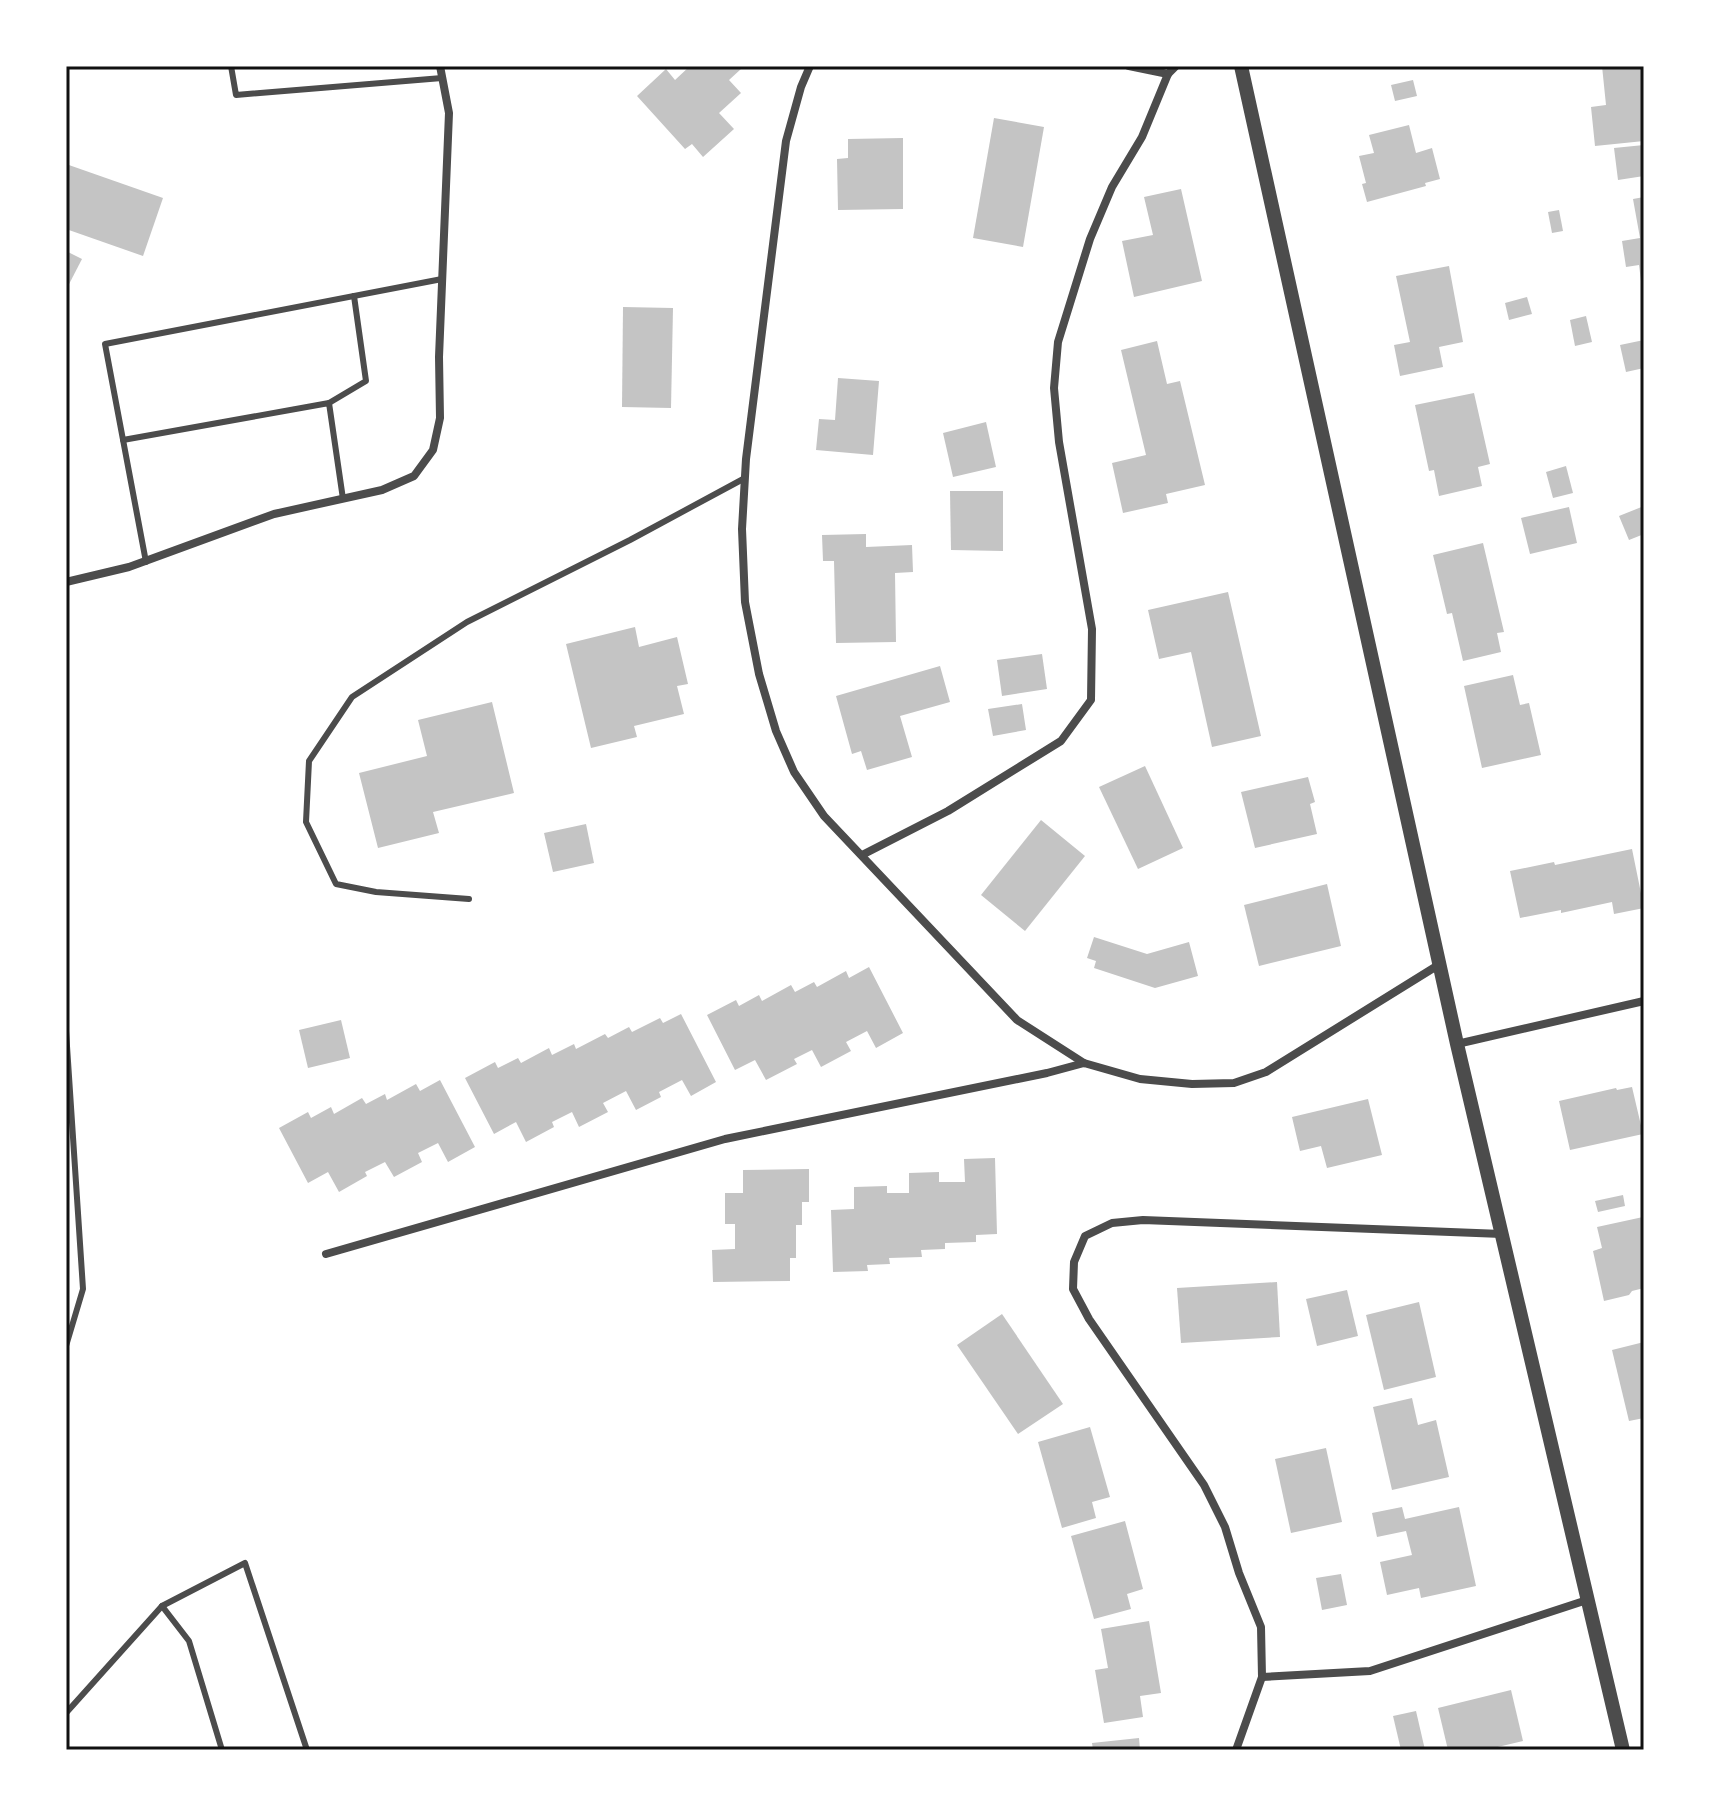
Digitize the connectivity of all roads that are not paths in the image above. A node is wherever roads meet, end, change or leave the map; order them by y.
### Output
1 (231, 66) edge
2 (440, 66) edge
3 (810, 66) edge
4 (1129, 66) edge
5 (1176, 66) edge
6 (1241, 66) edge
7 (1168, 74) junction
8 (442, 78) junction
9 (442, 279) junction
10 (354, 296) junction
11 (329, 403) junction
12 (123, 440) junction
13 (745, 478) junction
14 (343, 499) junction
15 (146, 562) junction
16 (66, 582) edge
17 (862, 855) junction
18 (469, 899) dead end
19 (1440, 964) junction
20 (1644, 1001) edge
21 (66, 1031) edge
22 (1457, 1044) junction
23 (1084, 1063) junction
24 (1502, 1234) junction
25 (326, 1254) dead end
26 (66, 1346) edge
27 (1587, 1600) junction
28 (162, 1606) junction
29 (1262, 1677) junction
30 (66, 1713) edge
31 (222, 1750) edge
32 (307, 1750) edge
33 (1236, 1750) edge
34 (1623, 1750) edge

1 - 8 lane
2 - 8 street
3 - 13 street
4 - 7 street
5 - 7 street
6 - 19 street
7 - 17 street
8 - 9 street
9 - 10 lane
9 - 14 street
10 - 11 lane
10 - 12 lane
11 - 12 lane
11 - 14 lane
12 - 15 lane
13 - 17 street
13 - 18 lane
14 - 15 street
15 - 16 street
17 - 23 street
19 - 22 street
19 - 23 street
20 - 22 street
21 - 26 lane
22 - 24 street
23 - 25 street
24 - 27 street
24 - 29 street
27 - 29 street
27 - 34 street
28 - 30 lane
28 - 31 lane
28 - 32 lane
29 - 33 street

